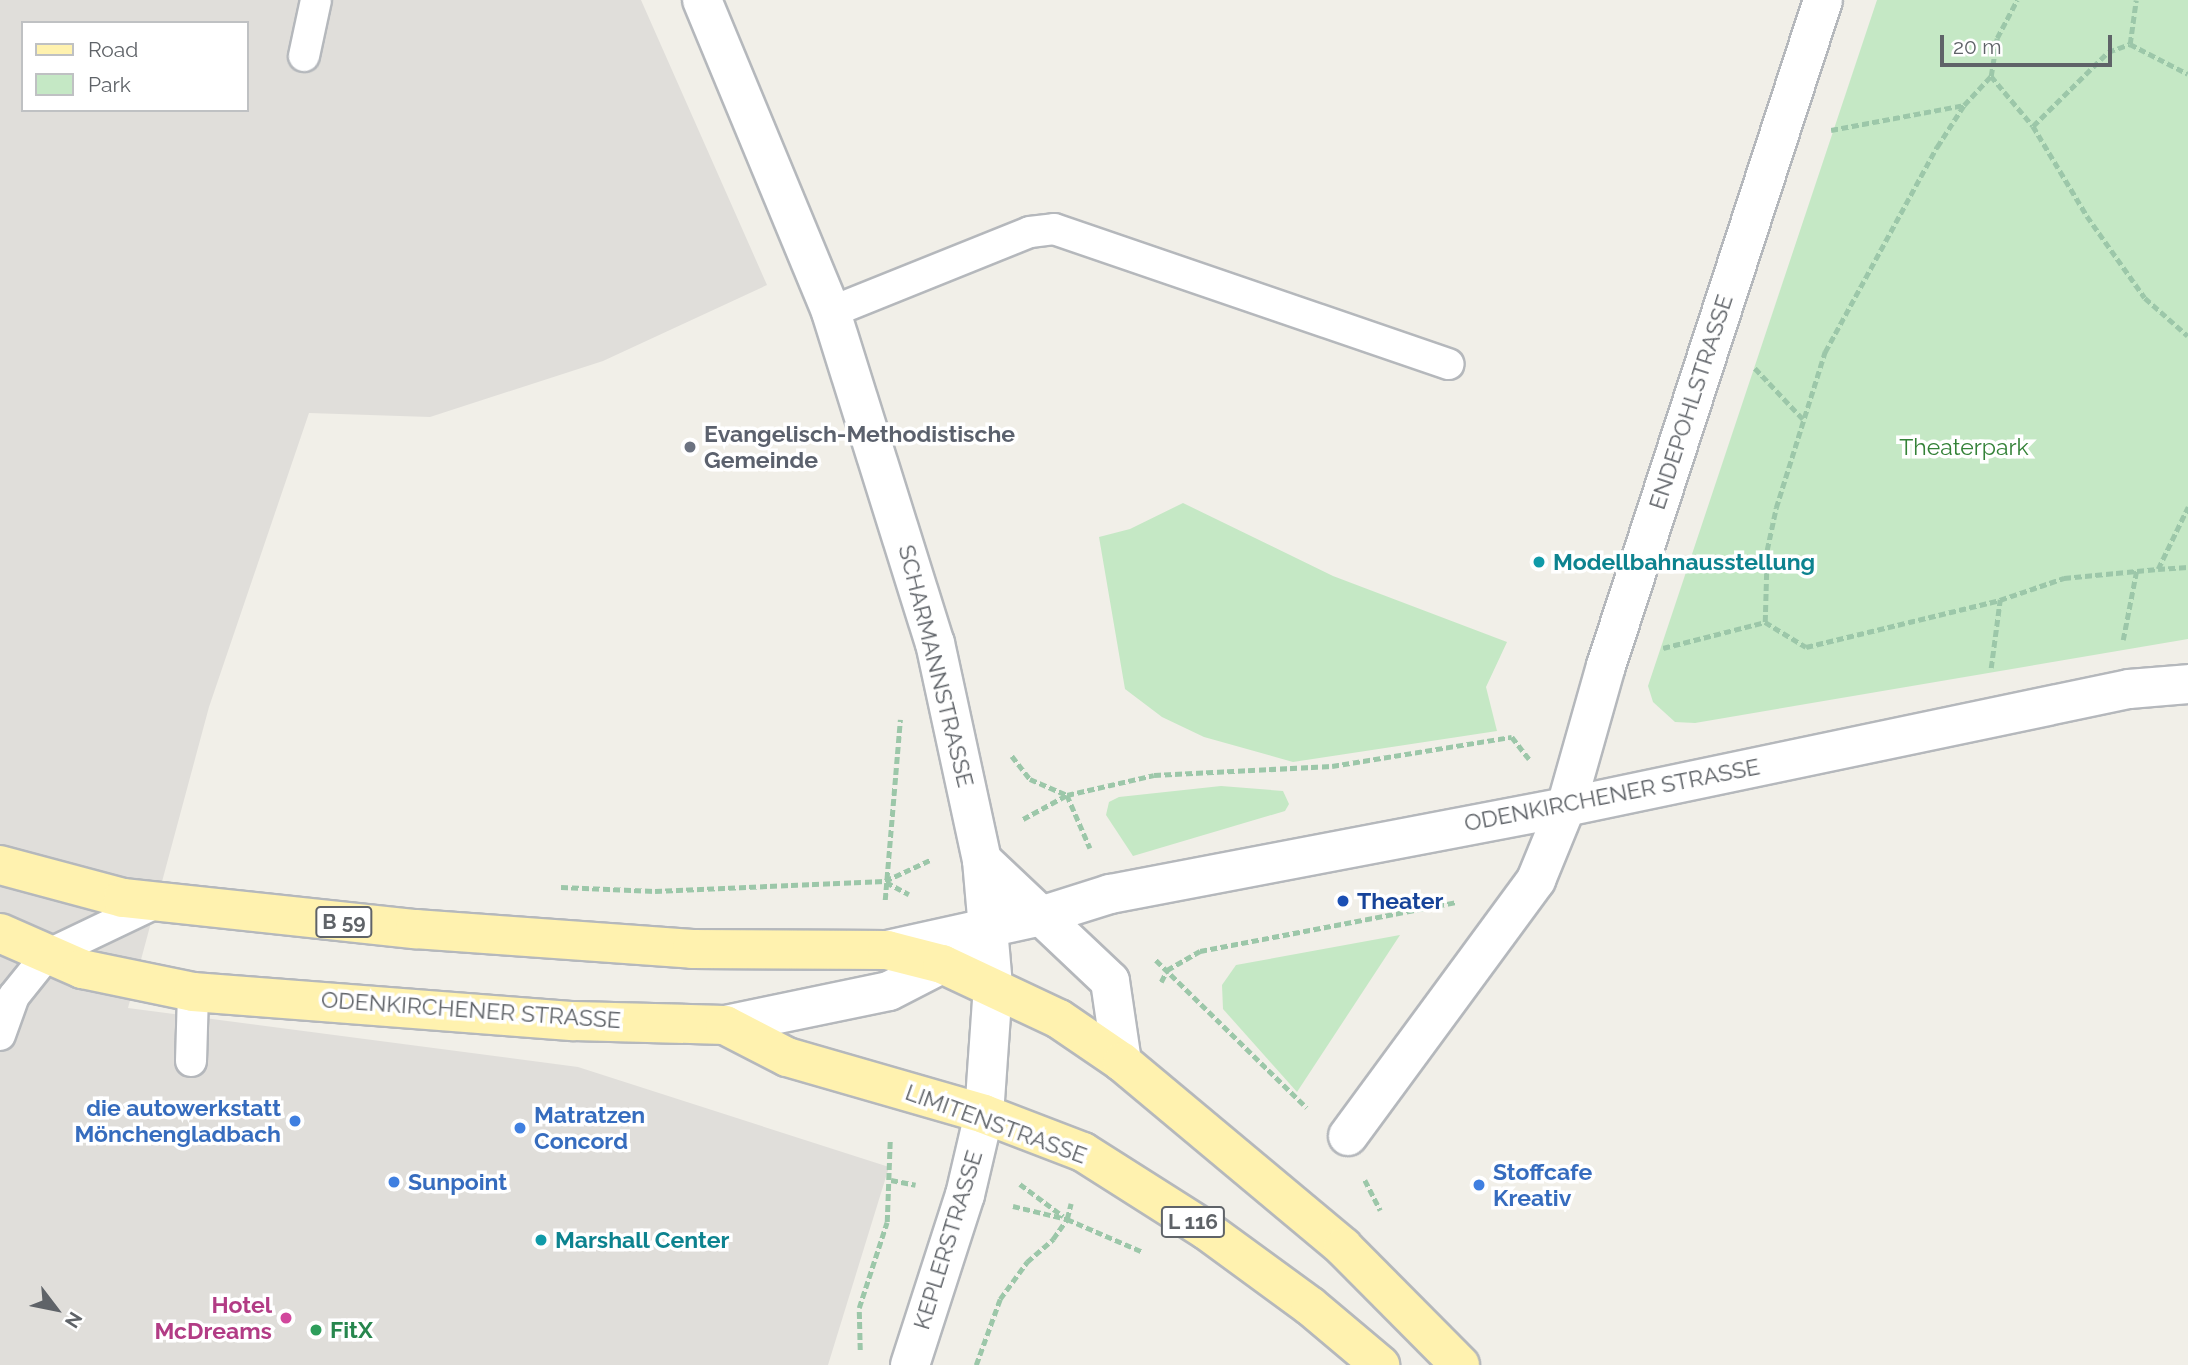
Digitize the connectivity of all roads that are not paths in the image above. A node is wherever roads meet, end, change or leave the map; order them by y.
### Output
1 (316, 0) edge
2 (702, 0) edge
3 (1823, 0) edge
4 (304, 56) dead end
5 (831, 312) junction
6 (1449, 364) dead end
7 (2188, 684) edge
8 (1566, 807) junction
9 (982, 860) junction
10 (0, 865) edge
11 (158, 902) junction
12 (1037, 917) junction
13 (0, 933) edge
14 (989, 933) junction
15 (887, 950) junction
16 (47, 955) junction
17 (942, 964) junction
18 (993, 986) junction
19 (193, 992) junction
20 (725, 1025) junction
21 (0, 1035) edge
22 (191, 1061) dead end
23 (1122, 1062) junction
24 (984, 1114) junction
25 (1348, 1136) dead end
26 (910, 1365) edge
27 (1380, 1365) edge
28 (1460, 1365) edge

1 - 4 lane
2 - 5 main road, SCHARMANNSTRASSE
3 - 8 main road, ENDEPOHLSTRASSE
5 - 6 lane
5 - 9 main road, SCHARMANNSTRASSE
7 - 8 main road, ODENKIRCHENER STRASSE / B 59
8 - 12 main road, ODENKIRCHENER STRASSE / B 59
8 - 25 main road, ENDEPOHLSTRASSE
9 - 12 main road
9 - 14 main road, SCHARMANNSTRASSE
10 - 11 main road, ODENKIRCHENER STRASSE / B 59
11 - 15 main road, ODENKIRCHENER STRASSE / B 59
11 - 16 lane
12 - 14 main road, ODENKIRCHENER STRASSE / B 59
12 - 18 main road
12 - 23 main road
13 - 16 main road, ODENKIRCHENER STRASSE / B 59
14 - 15 main road, ODENKIRCHENER STRASSE / B 59
14 - 17 main road, ODENKIRCHENER STRASSE / B 59
14 - 18 main road, SCHARMANNSTRASSE
15 - 17 main road, ODENKIRCHENER STRASSE / B 59
16 - 19 main road, ODENKIRCHENER STRASSE / B 59
16 - 21 lane
17 - 18 main road, ODENKIRCHENER STRASSE / B 59
17 - 20 main road, ODENKIRCHENER STRASSE / B 59
18 - 23 main road
18 - 24 main road, SCHARMANNSTRASSE
19 - 20 main road, ODENKIRCHENER STRASSE / B 59
19 - 22 lane
20 - 24 main road, LIMITENSTRASSE / L 116
23 - 28 main road
24 - 26 main road, KEPLERSTRASSE
24 - 27 main road, LIMITENSTRASSE / L 116

